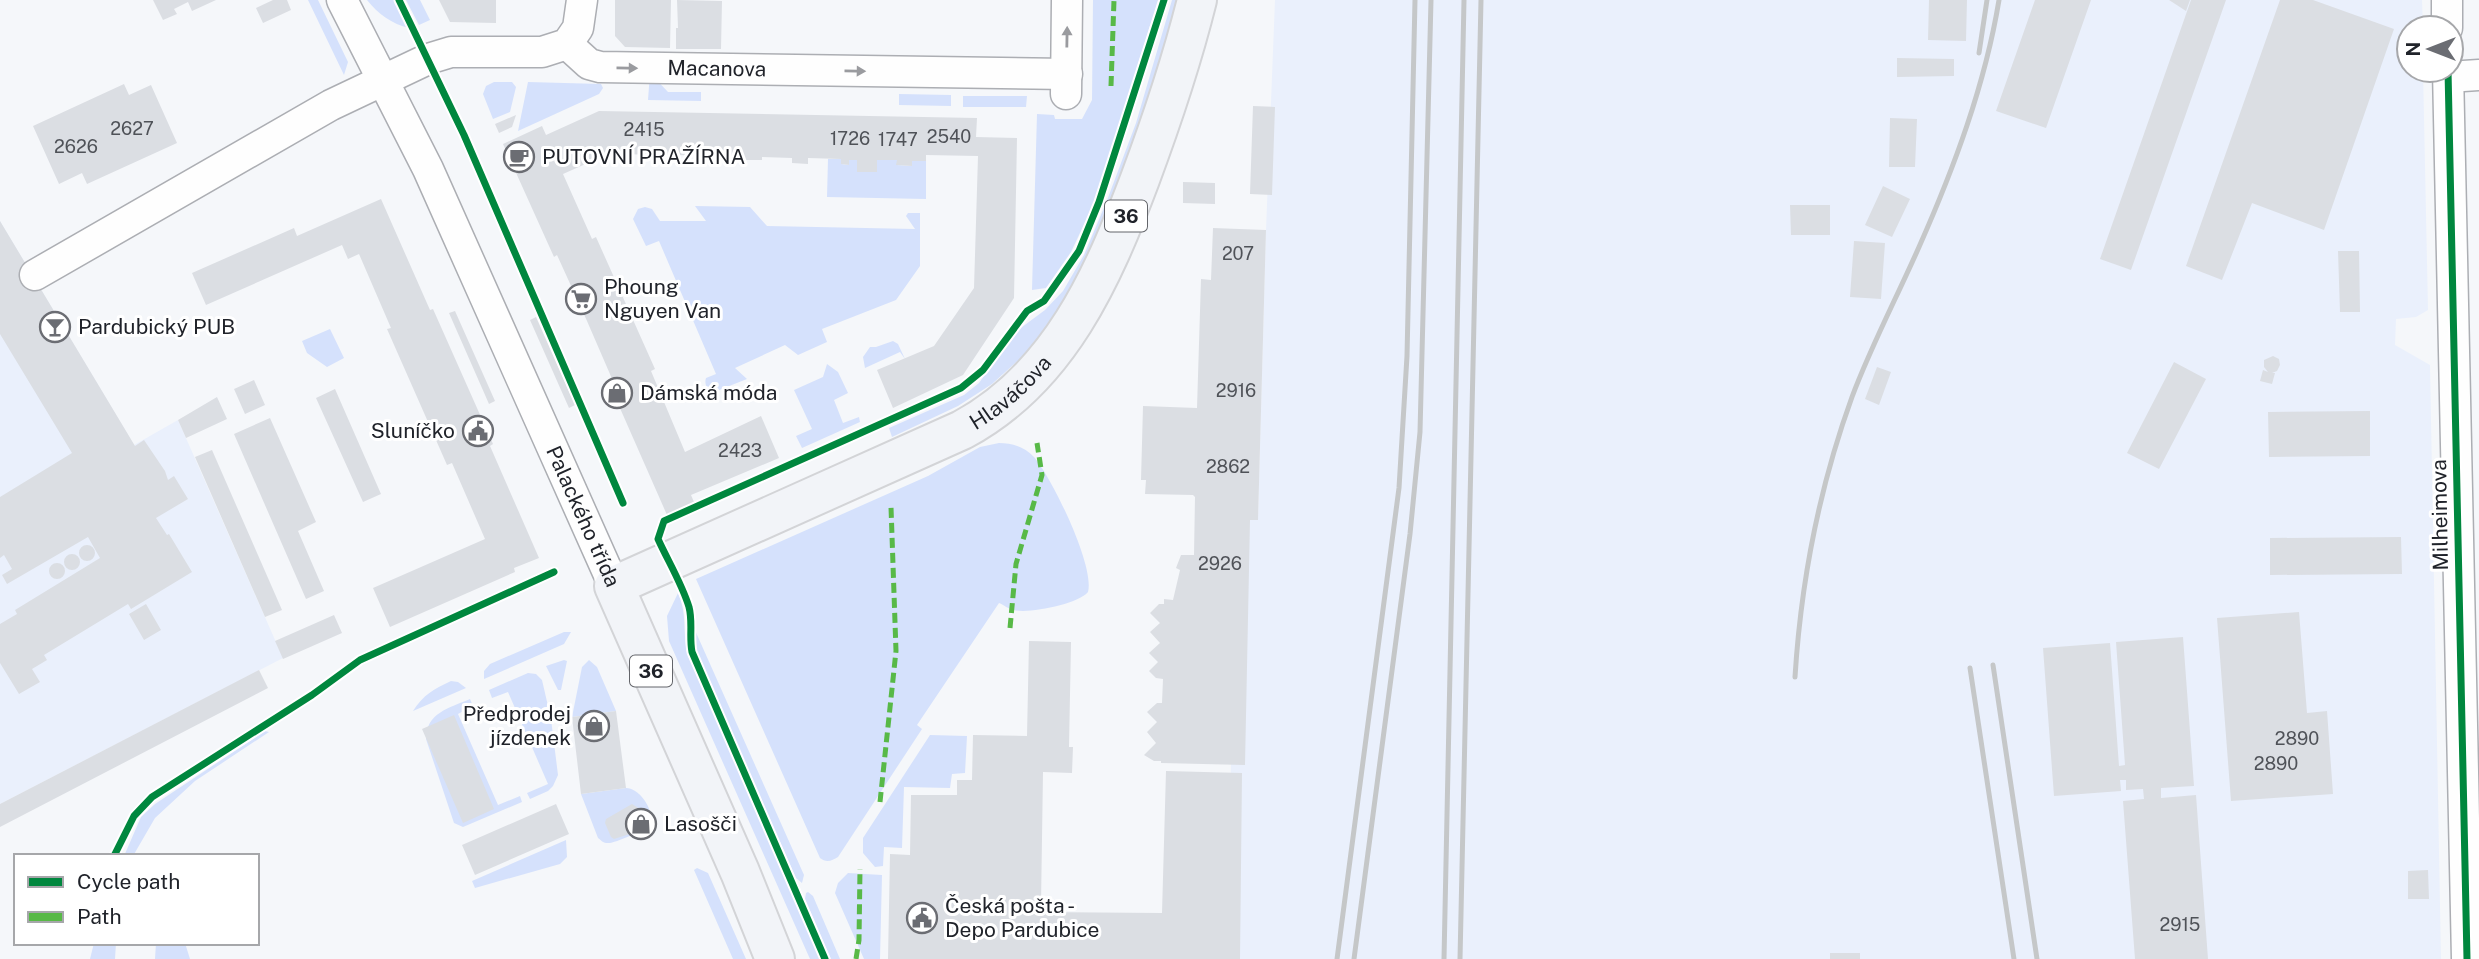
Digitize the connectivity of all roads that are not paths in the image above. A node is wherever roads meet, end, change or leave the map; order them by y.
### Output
1 (342, 0) edge
2 (582, 0) edge
3 (1067, 0) edge
4 (1197, 0) edge
5 (567, 44) junction
6 (383, 80) junction
7 (2449, 84) edge
8 (35, 275) dead end
9 (2467, 401) edge
10 (614, 586) junction
11 (775, 959) edge
12 (2467, 959) edge

1 - 6 street, Palackého třída
2 - 5 street
5 -> 3 street, Macanova
4 - 10 main road, Hlaváčova / 36
5 - 6 street
6 - 8 street
6 - 10 street, Palackého třída
7 - 9 street, Milheimova
9 - 12 street, Milheimova
10 - 11 main road, Palackého třída / 36

